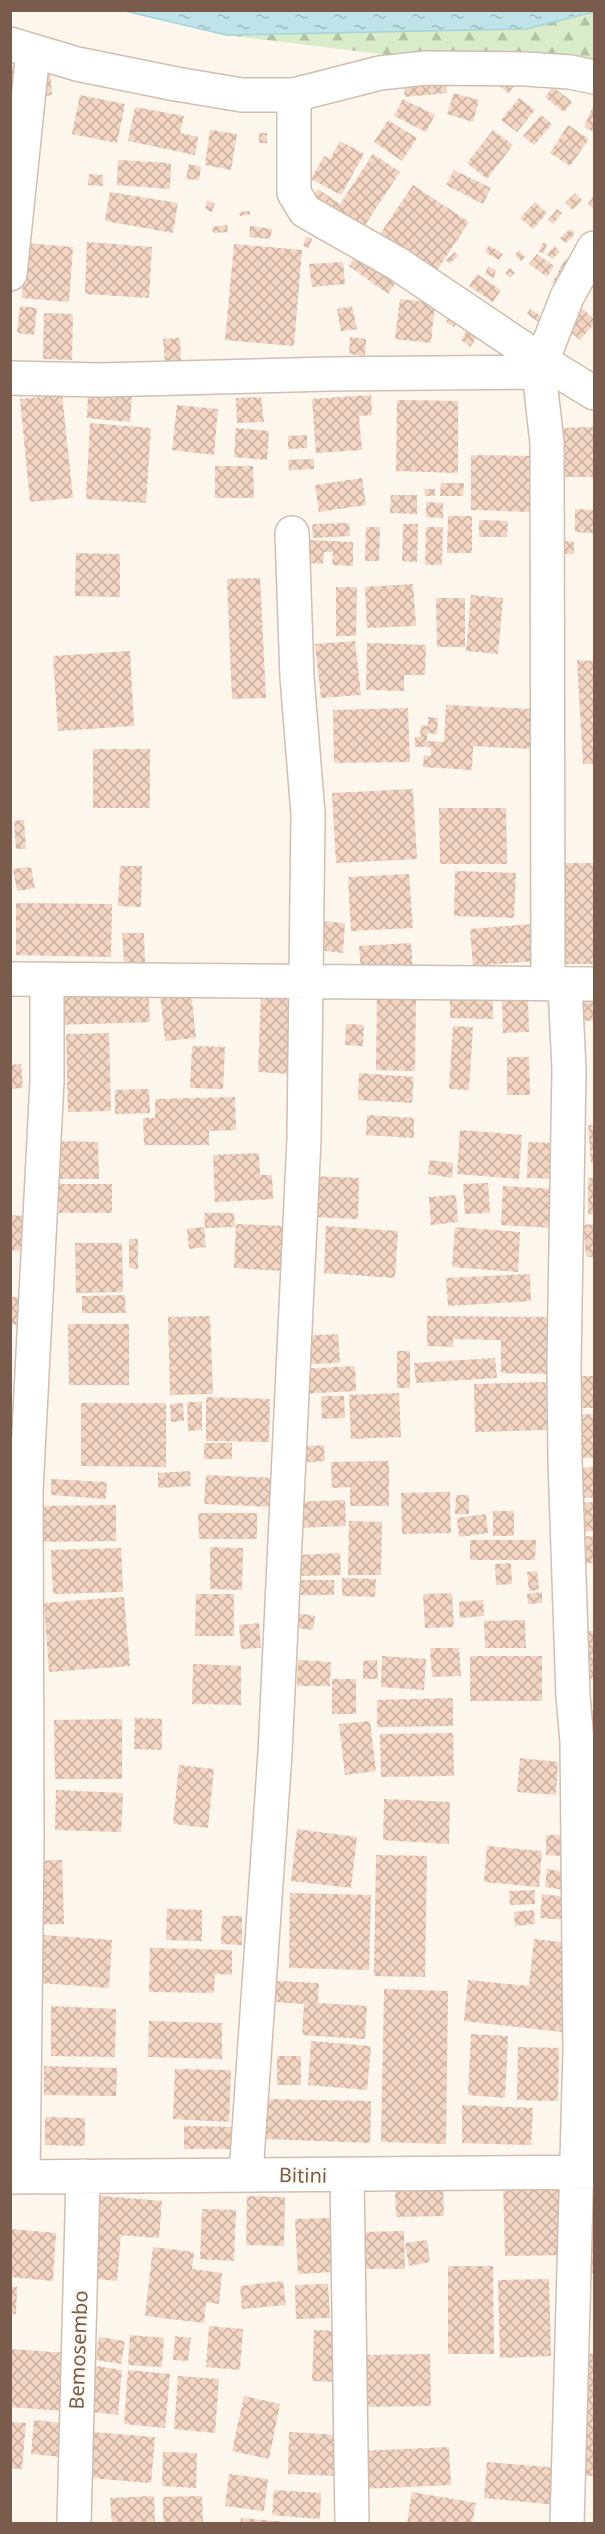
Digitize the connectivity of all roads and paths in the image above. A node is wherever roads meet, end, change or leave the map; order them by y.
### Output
1 (22, 48) edge
2 (594, 77) edge
3 (294, 95) junction
4 (594, 248) edge
5 (10, 274) edge
6 (540, 367) junction
7 (10, 378) edge
8 (594, 393) edge
9 (291, 533) dead end
10 (10, 979) edge
11 (46, 980) junction
12 (306, 982) junction
13 (569, 984) edge
14 (18, 1491) edge
15 (586, 2172) edge
16 (246, 2174) junction
17 (347, 2175) junction
18 (83, 2176) junction
19 (17, 2177) edge
20 (74, 2523) edge
21 (352, 2523) edge
22 (567, 2523) edge

1 - 3 street
1 - 5 street
2 - 3 street
3 - 6 street
4 - 6 street
6 - 7 street
6 - 8 street
6 - 13 street
9 - 12 street
10 - 11 street
11 - 12 street
11 - 14 street
12 - 13 street
12 - 16 street
13 - 15 street
14 - 19 street
15 - 17 street, Bitini
15 - 22 street
16 - 17 street, Bitini
16 - 18 street, Bitini
17 - 21 street
18 - 19 street, Bitini
18 - 20 street, Bemosembo

